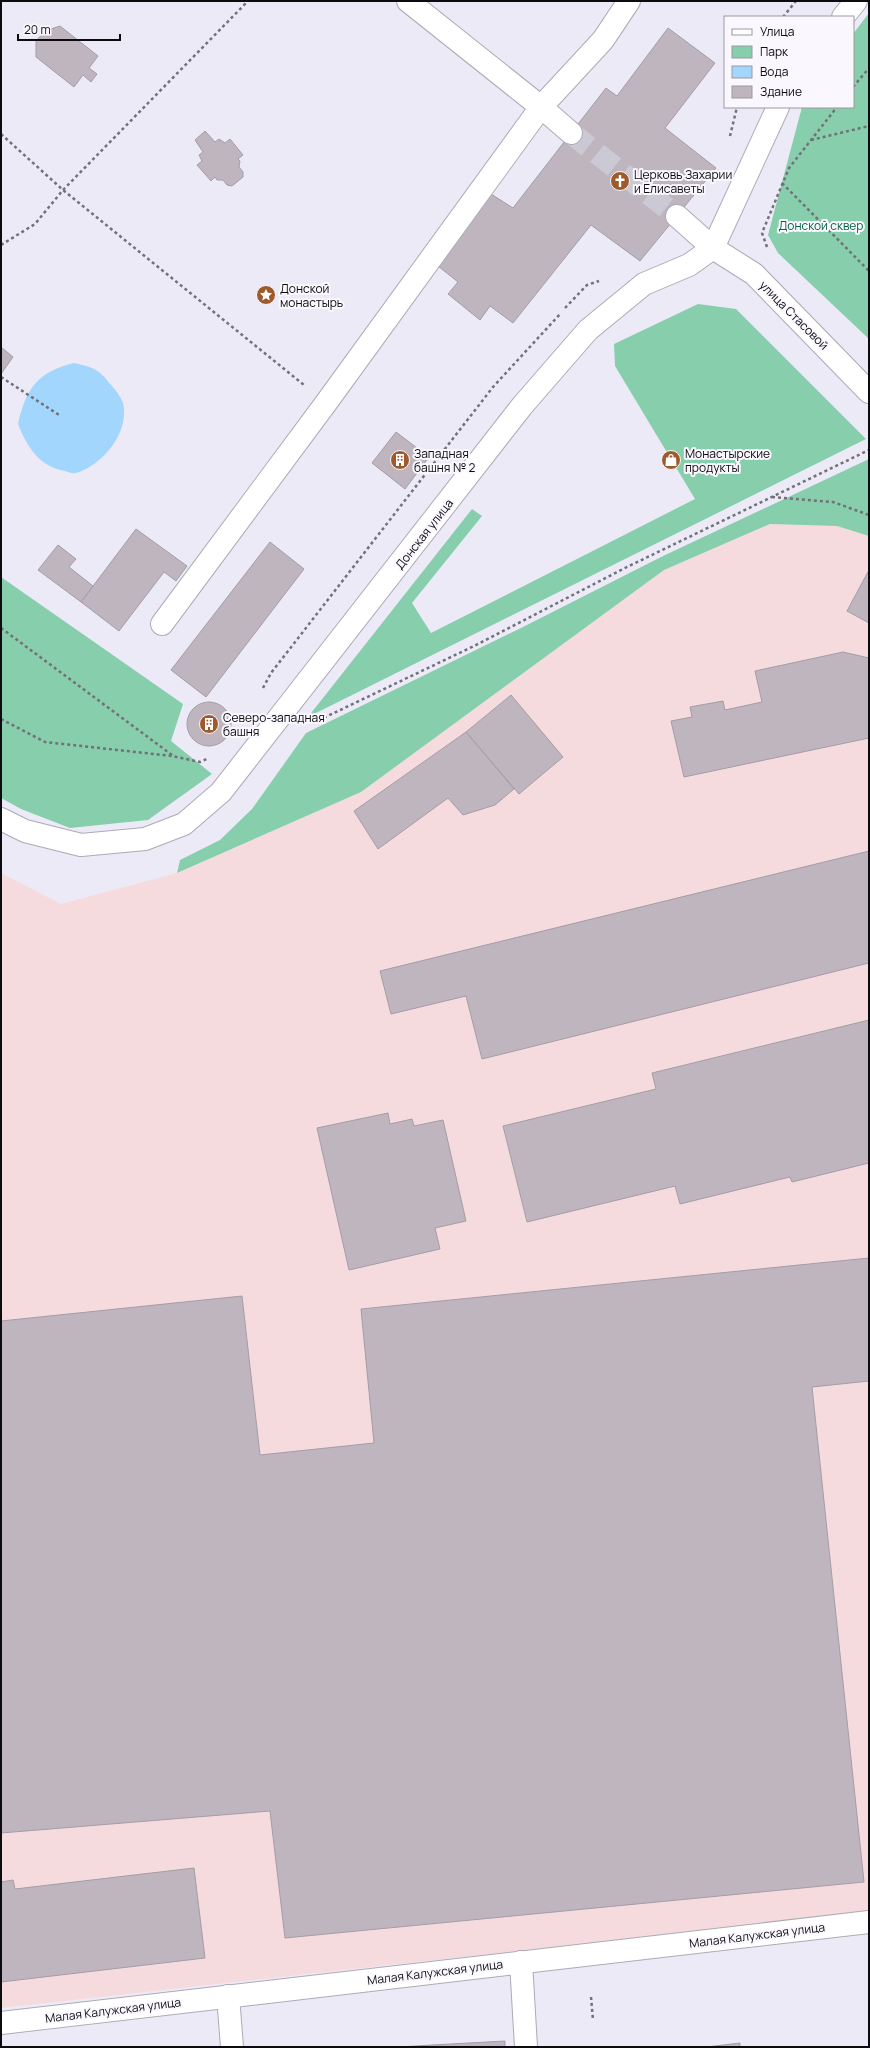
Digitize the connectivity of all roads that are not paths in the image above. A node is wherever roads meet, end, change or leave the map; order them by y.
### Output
1 (408, 1) edge
2 (629, 1) edge
3 (856, 1) edge
4 (844, 16) edge
5 (541, 107) junction
6 (778, 108) edge
7 (571, 133) tunnel mouth
8 (677, 216) tunnel mouth
9 (713, 248) junction
10 (869, 392) edge
11 (162, 624) dead end
12 (1, 819) edge
13 (869, 1922) edge
14 (521, 1962) junction
15 (228, 1996) junction
16 (1, 2023) edge
17 (232, 2047) edge
18 (526, 2047) edge

1 - 5 street
2 - 5 street
3 - 4 street
5 - 7 street
5 - 11 street
6 - 9 street, Донская улица
8 - 9 street, улица Стасовой
9 - 10 street, улица Стасовой
9 - 12 street, Донская улица
13 - 14 street, Малая Калужская улица
14 - 15 street, Малая Калужская улица
14 - 18 street
15 - 16 street, Малая Калужская улица
15 - 17 street

